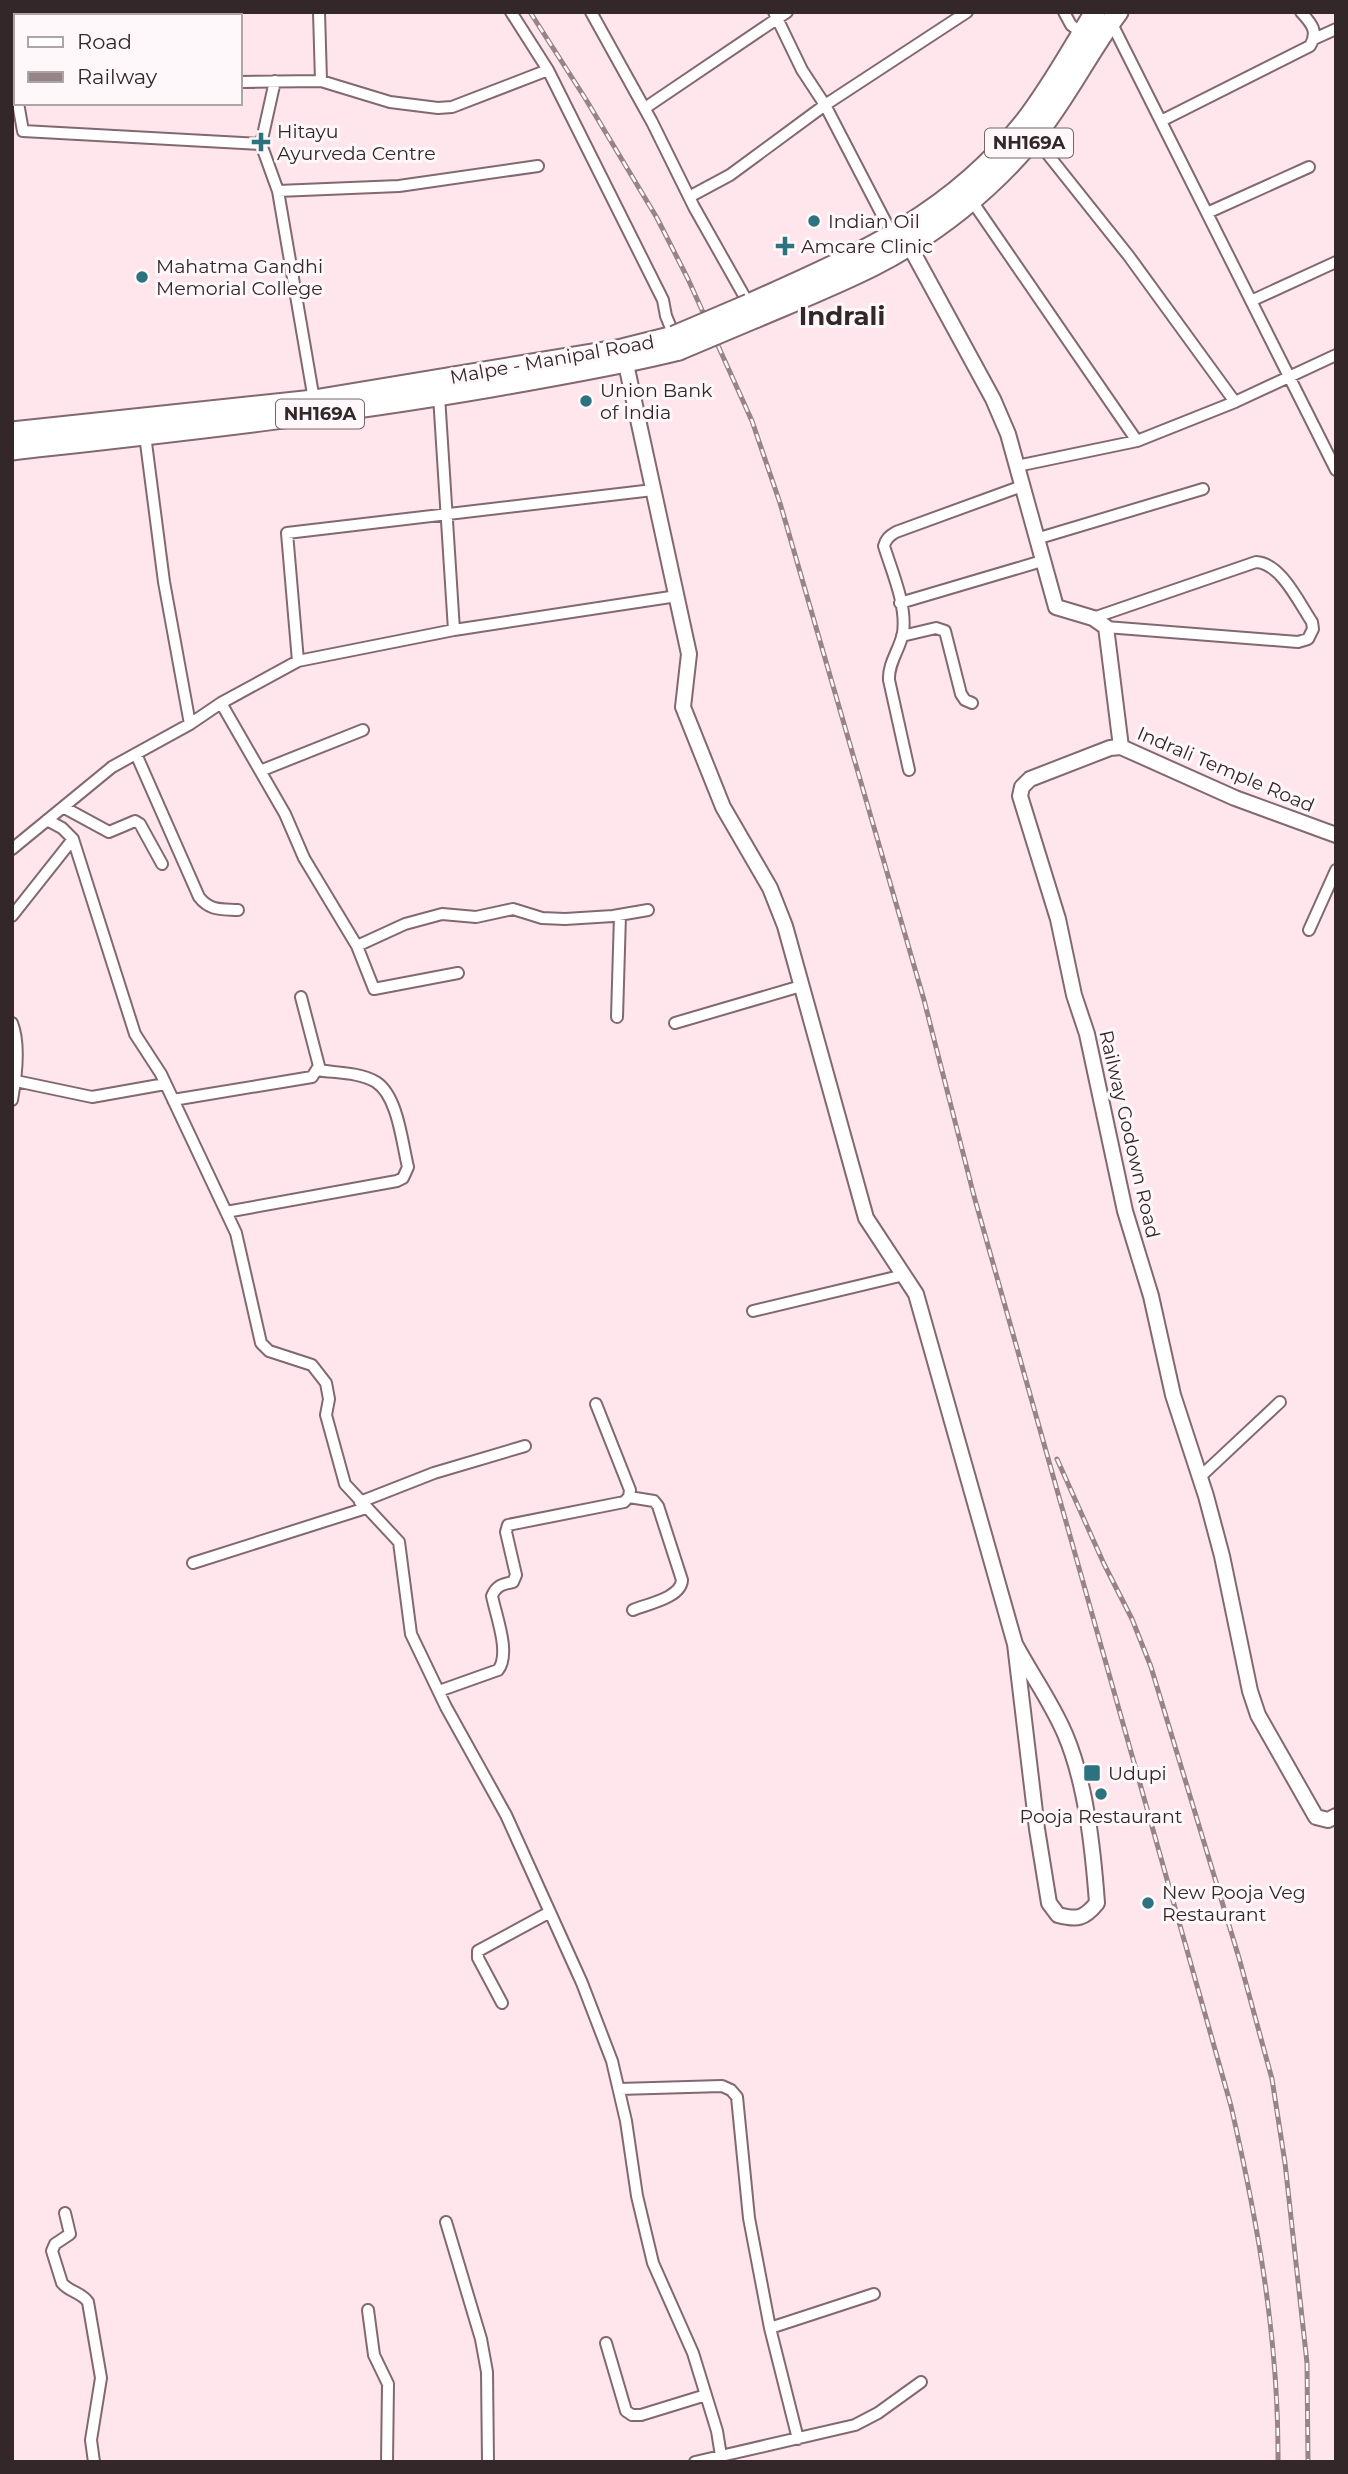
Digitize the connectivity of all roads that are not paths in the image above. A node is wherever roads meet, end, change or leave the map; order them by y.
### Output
1 (319, 12) edge
2 (511, 12) edge
3 (606, 12) edge
4 (967, 12) edge
5 (1064, 12) edge
6 (1301, 12) edge
7 (780, 14) edge
8 (593, 16) edge
9 (1108, 16) edge
10 (1336, 29) edge
11 (1082, 33) junction
12 (1314, 39) junction
13 (548, 70) junction
14 (321, 80) junction
15 (275, 81) junction
16 (242, 82) edge
17 (18, 105) edge
18 (825, 105) junction
19 (645, 108) junction
20 (1160, 121) junction
21 (1034, 137) junction
22 (261, 144) junction
23 (1000, 163) junction
24 (538, 166) dead end
25 (1309, 167) dead end
26 (278, 191) junction
27 (689, 198) junction
28 (972, 201) junction
29 (1207, 213) junction
30 (901, 240) junction
31 (1336, 262) edge
32 (1251, 301) junction
33 (752, 311) junction
34 (677, 343) junction
35 (1336, 355) edge
36 (626, 363) junction
37 (1289, 375) junction
38 (439, 396) junction
39 (314, 400) junction
40 (1235, 402) junction
41 (12, 432) edge
42 (91, 432) junction
43 (145, 435) junction
44 (1136, 440) junction
45 (12, 450) edge
46 (1017, 466) junction
47 (1336, 470) edge
48 (1022, 486) junction
49 (1203, 489) dead end
50 (653, 490) junction
51 (447, 514) junction
52 (1037, 539) junction
53 (1042, 561) junction
54 (677, 596) junction
55 (900, 603) junction
56 (1093, 618) junction
57 (1106, 627) junction
58 (454, 630) junction
59 (902, 636) junction
60 (298, 661) junction
61 (221, 703) junction
62 (972, 703) dead end
63 (190, 724) junction
64 (363, 730) dead end
65 (1121, 747) junction
66 (136, 754) junction
67 (909, 769) dead end
68 (260, 771) junction
69 (62, 807) junction
70 (47, 820) junction
71 (1336, 835) edge
72 (73, 839) junction
73 (12, 849) edge
74 (162, 864) dead end
75 (1336, 870) edge
76 (238, 909) dead end
77 (648, 910) dead end
78 (620, 915) junction
79 (12, 916) edge
80 (1309, 930) dead end
81 (356, 946) junction
82 (458, 973) dead end
83 (801, 986) junction
84 (301, 997) dead end
85 (617, 1017) dead end
86 (12, 1023) edge
87 (675, 1023) dead end
88 (317, 1070) junction
89 (16, 1081) junction
90 (165, 1084) junction
91 (12, 1100) edge
92 (173, 1100) junction
93 (226, 1212) junction
94 (904, 1275) junction
95 (752, 1311) dead end
96 (1280, 1402) dead end
97 (596, 1404) dead end
98 (525, 1446) dead end
99 (1200, 1477) junction
100 (629, 1497) junction
101 (363, 1505) junction
102 (192, 1563) dead end
103 (633, 1610) dead end
104 (1015, 1644) junction
105 (439, 1691) junction
106 (1336, 1816) edge
107 (550, 1912) junction
108 (502, 2003) dead end
109 (619, 2089) junction
110 (65, 2213) dead end
111 (446, 2222) dead end
112 (874, 2294) dead end
113 (368, 2310) dead end
114 (770, 2328) junction
115 (606, 2343) dead end
116 (921, 2382) dead end
117 (706, 2395) junction
118 (798, 2439) junction
119 (722, 2458) edge
120 (94, 2462) edge
121 (387, 2462) edge
122 (488, 2462) edge
123 (695, 2462) edge

1 - 14 street
2 - 13 street
3 - 8 street
4 - 18 street
5 - 11 street
6 - 12 street
7 - 18 street
7 - 19 street
8 - 19 street
9 - 11 highway, Malpe - Manipal Road / NH169A
9 - 20 street
9 - 21 highway, NH169A
10 - 12 street
11 - 23 highway, Malpe - Manipal Road / NH169A
12 - 20 street
13 - 14 street
13 - 34 street
14 - 15 street
15 - 16 street
15 - 22 street
17 - 22 street
18 - 27 street
18 - 30 street
19 - 27 street
20 - 29 street
21 - 23 highway, NH169A
21 - 40 street
22 - 26 street
23 - 28 highway, NH169A
23 - 30 highway, Malpe - Manipal Road / NH169A
24 - 26 street
25 - 29 street
26 - 39 street
27 - 33 street
28 - 30 highway, NH169A
28 - 44 street
29 - 32 street
30 - 33 highway, Malpe - Manipal Road / NH169A
30 - 46 street
31 - 32 street
32 - 37 street
33 - 34 highway, Malpe - Manipal Road / NH169A, bridge
34 - 36 highway, NH169A
34 - 39 highway, Malpe - Manipal Road / NH169A
35 - 37 street
36 - 38 highway, Malpe - Manipal Road / NH169A
36 - 50 street
37 - 40 street
37 - 47 street
38 - 43 highway, Malpe - Manipal Road / NH169A
38 - 51 street
39 - 42 highway, Malpe - Manipal Road / NH169A
40 - 44 street
41 - 42 highway, Malpe - Manipal Road / NH169A
42 - 43 highway, Malpe - Manipal Road / NH169A
42 - 45 highway, Malpe - Manipal Road / NH169A
43 - 63 street
44 - 46 street
46 - 48 street
48 - 52 street
48 - 55 street
49 - 52 street
50 - 51 street
50 - 54 street
51 - 58 street
51 - 60 street
52 - 53 street
53 - 55 street
53 - 56 street
54 - 58 street
54 - 83 street
55 - 59 street
56 - 57 street
56 - 57 street
57 - 65 street, Indrali Temple Road
58 - 60 street
59 - 62 street
59 - 67 street
60 - 61 street
61 - 63 street
61 - 68 street
63 - 66 street
64 - 68 street
65 - 71 street, Indrali Temple Road
65 - 99 street, Railway Godown Road
66 - 69 street
66 - 76 street
68 - 81 street
69 - 70 street
69 - 74 street
70 - 72 street
70 - 73 street
72 - 79 street
72 - 90 street
75 - 80 street
77 - 78 street
78 - 81 street
78 - 85 street
81 - 82 street
83 - 87 street
83 - 94 street
84 - 88 street
86 - 89 street
88 - 92 street
88 - 93 street
89 - 90 street
89 - 91 street
90 - 92 street
92 - 93 street
93 - 101 street
94 - 95 street
94 - 104 street
96 - 99 street
97 - 100 street
98 - 101 street
99 - 106 street, Railway Godown Road
100 - 103 street
100 - 105 street
101 - 102 street
101 - 105 street
104 - 104 street
105 - 107 street
107 - 108 street
107 - 109 street
109 - 114 street
109 - 117 street
110 - 120 street
111 - 122 street
112 - 114 street
113 - 121 street
114 - 118 street
115 - 117 street
116 - 118 street
117 - 119 street
118 - 119 street
119 - 123 street

